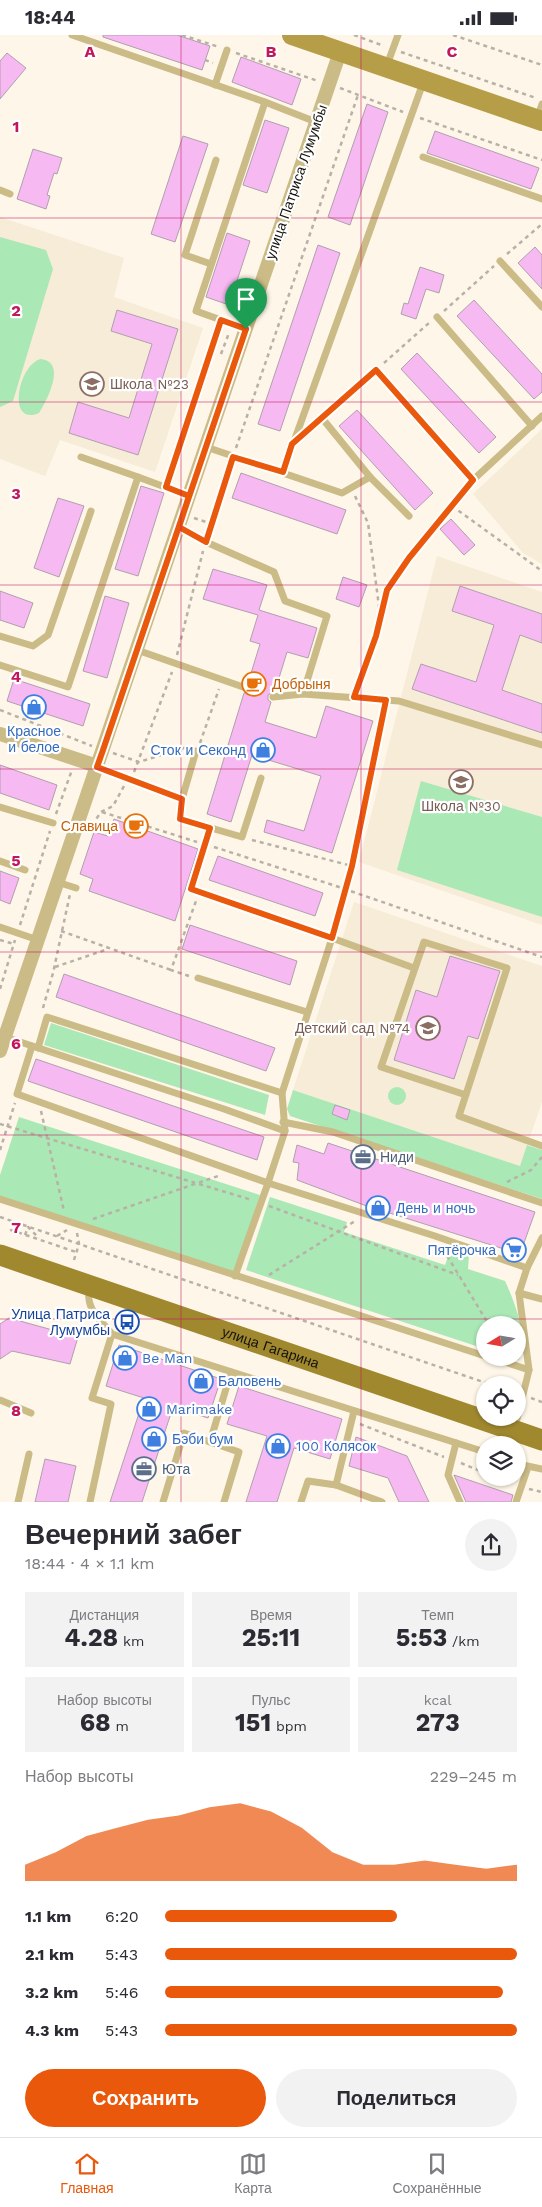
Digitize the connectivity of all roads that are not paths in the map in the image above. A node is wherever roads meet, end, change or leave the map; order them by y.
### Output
1 (72, 35) edge
2 (292, 35) edge
3 (398, 35) edge
4 (227, 50) road end
5 (340, 52) junction
6 (386, 67) junction
7 (424, 80) junction
8 (215, 85) junction
9 (265, 102) junction
10 (540, 111) edge
11 (316, 122) junction
12 (423, 157) dead end
13 (216, 160) dead end
14 (0, 190) edge
15 (10, 193) dead end
16 (542, 199) edge
17 (500, 261) road end
18 (211, 265) junction
19 (542, 307) edge
20 (436, 317) road end
21 (221, 320) junction
22 (246, 329) junction
23 (376, 370) road end
24 (542, 416) edge
25 (322, 418) road end
26 (532, 426) junction
27 (206, 447) junction
28 (81, 457) dead end
29 (283, 472) junction
30 (138, 477) junction
31 (370, 477) junction
32 (166, 487) junction
33 (189, 496) junction
34 (91, 511) dead end
35 (409, 515) dead end
36 (179, 527) junction
37 (0, 636) edge
38 (136, 650) junction
39 (0, 665) edge
40 (246, 689) dead end
41 (303, 694) junction
42 (273, 697) dead end
43 (0, 734) edge
44 (542, 745) edge
45 (194, 748) road end
46 (97, 767) junction
47 (261, 777) dead end
48 (182, 799) junction
49 (0, 807) edge
50 (52, 823) road end
51 (210, 828) junction
52 (0, 861) edge
53 (25, 870) dead end
54 (57, 882) junction
55 (73, 888) road end
56 (0, 927) edge
57 (332, 938) junction
58 (38, 940) junction
59 (414, 968) junction
60 (198, 978) road end
61 (307, 1012) junction
62 (5, 1037) junction
63 (35, 1047) junction
64 (0, 1051) edge
65 (282, 1093) junction
66 (466, 1095) junction
67 (283, 1122) junction
68 (285, 1131) junction
69 (542, 1146) edge
70 (268, 1183) junction
71 (0, 1199) edge
72 (542, 1203) edge
73 (542, 1238) edge
74 (0, 1242) edge
75 (0, 1255) edge
76 (527, 1268) junction
77 (235, 1276) junction
78 (89, 1285) junction
79 (519, 1293) junction
80 (542, 1299) edge
81 (112, 1334) junction
82 (476, 1353) edge
83 (517, 1366) edge
84 (529, 1370) junction
85 (231, 1371) junction
86 (526, 1381) edge
87 (0, 1400) edge
88 (476, 1405) edge
89 (476, 1409) edge
90 (354, 1411) junction
91 (31, 1413) dead end
92 (526, 1424) edge
93 (521, 1426) edge
94 (542, 1427) edge
95 (542, 1440) edge
96 (210, 1442) junction
97 (456, 1443) junction
98 (476, 1449) edge
99 (29, 1454) dead end
100 (528, 1467) joint
101 (542, 1469) edge
102 (336, 1485) junction
103 (18, 1502) edge
104 (90, 1502) edge
105 (162, 1502) edge
106 (224, 1502) edge
107 (301, 1502) edge
108 (382, 1502) edge
109 (460, 1502) edge
110 (516, 1502) edge

1 - 8 lane
2 - 5 street
3 - 6 lane
4 - 8 lane
5 - 6 street
5 - 11 street, улица Патриса Лумумбы
6 - 7 street
7 - 10 street
7 - 29 lane
8 - 9 lane
9 - 11 lane
9 - 18 lane
11 - 22 street, улица Патриса Лумумбы
12 - 16 lane
13 - 18 lane
14 - 15 lane
17 - 19 lane
18 - 21 lane
20 - 26 lane
21 - 22 lane
21 - 32 lane
22 - 27 street, улица Патриса Лумумбы
23 - 26 lane
24 - 26 lane
25 - 31 lane
27 - 29 lane
27 - 33 street, улица Патриса Лумумбы
28 - 30 lane
29 - 31 lane
30 - 32 lane
30 - 39 lane
31 - 35 lane
32 - 33 lane
33 - 36 street, улица Патриса Лумумбы
34 - 37 lane
36 - 38 street, улица Патриса Лумумбы
36 - 41 lane
38 - 40 lane
38 - 46 street, улица Патриса Лумумбы
41 - 42 lane
41 - 44 lane
43 - 46 street
45 - 48 lane
46 - 48 lane
46 - 54 street, улица Патриса Лумумбы
47 - 51 lane
48 - 51 lane
49 - 50 lane
51 - 57 lane
52 - 53 lane
54 - 55 lane
54 - 58 street, улица Патриса Лумумбы
56 - 58 lane
57 - 59 lane
57 - 61 lane
58 - 62 street, улица Патриса Лумумбы
59 - 66 lane
59 - 66 lane
60 - 61 lane
61 - 65 lane
62 - 63 lane
62 - 64 street, улица Патриса Лумумбы
63 - 65 lane
63 - 68 lane
63 - 70 lane
65 - 67 lane
66 - 69 lane
67 - 68 lane
67 - 72 lane
68 - 70 lane
70 - 76 lane
70 - 77 lane
71 - 77 lane
73 - 76 lane
74 - 88 main road, улица Гагарина
75 - 78 main road, улица Гагарина
76 - 79 lane
77 - 82 lane
78 - 81 lane
78 - 89 main road, улица Гагарина
79 - 80 lane
79 - 84 lane
81 - 85 lane
81 - 104 lane
83 - 84 lane
84 - 86 lane
85 - 90 lane
85 - 96 lane
87 - 91 lane
90 - 97 lane
90 - 102 lane
92 - 94 main road, улица Гагарина
93 - 95 main road, улица Гагарина
96 - 105 lane
96 - 106 lane
97 - 98 lane
97 - 109 lane
99 - 103 lane
100 - 101 lane
100 - 110 lane
102 - 107 lane
102 - 108 lane

